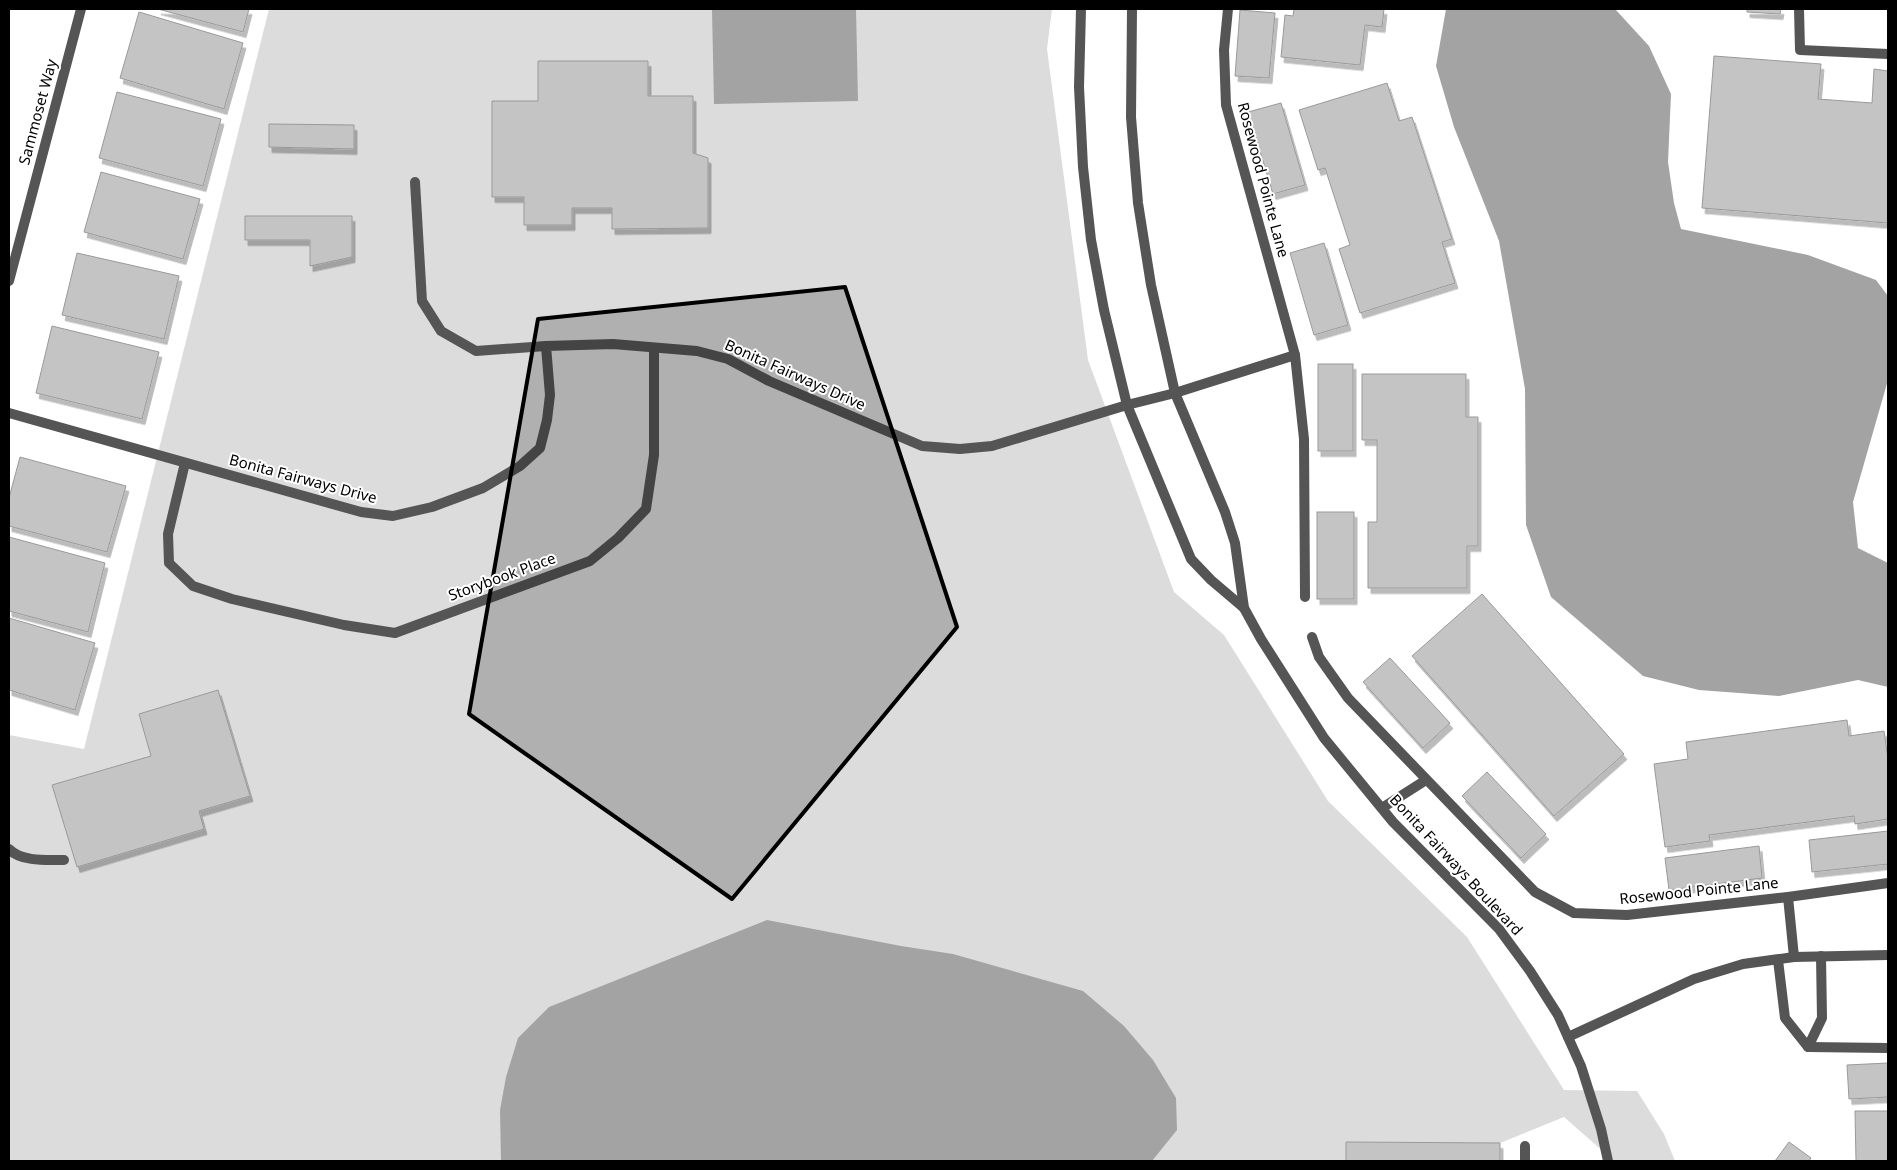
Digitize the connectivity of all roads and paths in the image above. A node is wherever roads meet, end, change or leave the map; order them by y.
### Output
1 (81, 9) edge
2 (1081, 9) edge
3 (1132, 9) edge
4 (1228, 9) edge
5 (1799, 9) edge
6 (1888, 54) edge
7 (415, 182) dead end
8 (9, 280) edge
9 (546, 346) junction
10 (654, 348) junction
11 (1295, 355) junction
12 (1175, 393) junction
13 (1127, 405) junction
14 (9, 413) edge
15 (185, 463) junction
16 (1305, 596) dead end
17 (1244, 608) junction
18 (1312, 637) dead end
19 (1426, 780) junction
20 (1382, 808) junction
21 (9, 849) edge
22 (64, 860) dead end
23 (1888, 883) edge
24 (1788, 898) junction
25 (1888, 954) edge
26 (1821, 956) junction
27 (1794, 958) junction
28 (1778, 960) junction
29 (1568, 1036) junction
30 (1808, 1047) junction
31 (1888, 1048) edge
32 (1525, 1146) dead end
33 (1525, 1161) edge
34 (1608, 1161) edge

1 - 8 street, Sammoset Way
2 - 13 street, Bonita Fairways Boulevard
3 - 12 street, Bonita Fairways Boulevard
4 - 11 street, Rosewood Pointe Lane
5 - 6 street
7 - 9 street
9 - 10 street, Bonita Fairways Drive
9 - 15 street, Bonita Fairways Drive
10 - 13 street, Bonita Fairways Drive
10 - 15 street, Storybook Place
11 - 12 street
11 - 16 street, Rosewood Pointe Lane
12 - 13 street, Bonita Fairways Drive
12 - 17 street, Bonita Fairways Boulevard
13 - 17 street, Bonita Fairways Boulevard
14 - 15 street, Bonita Fairways Drive
17 - 20 street, Bonita Fairways Boulevard
18 - 19 street, Rosewood Pointe Lane
19 - 20 street
19 - 24 street, Rosewood Pointe Lane
20 - 29 street, Bonita Fairways Boulevard
21 - 22 street
23 - 24 street, Rosewood Pointe Lane
24 - 27 street, Rosewood Pointe Lane
25 - 26 street
26 - 27 street
26 - 30 street
27 - 28 street
28 - 29 street
28 - 30 street
29 - 34 street, Bonita Fairways Boulevard
30 - 31 street
32 - 33 street

